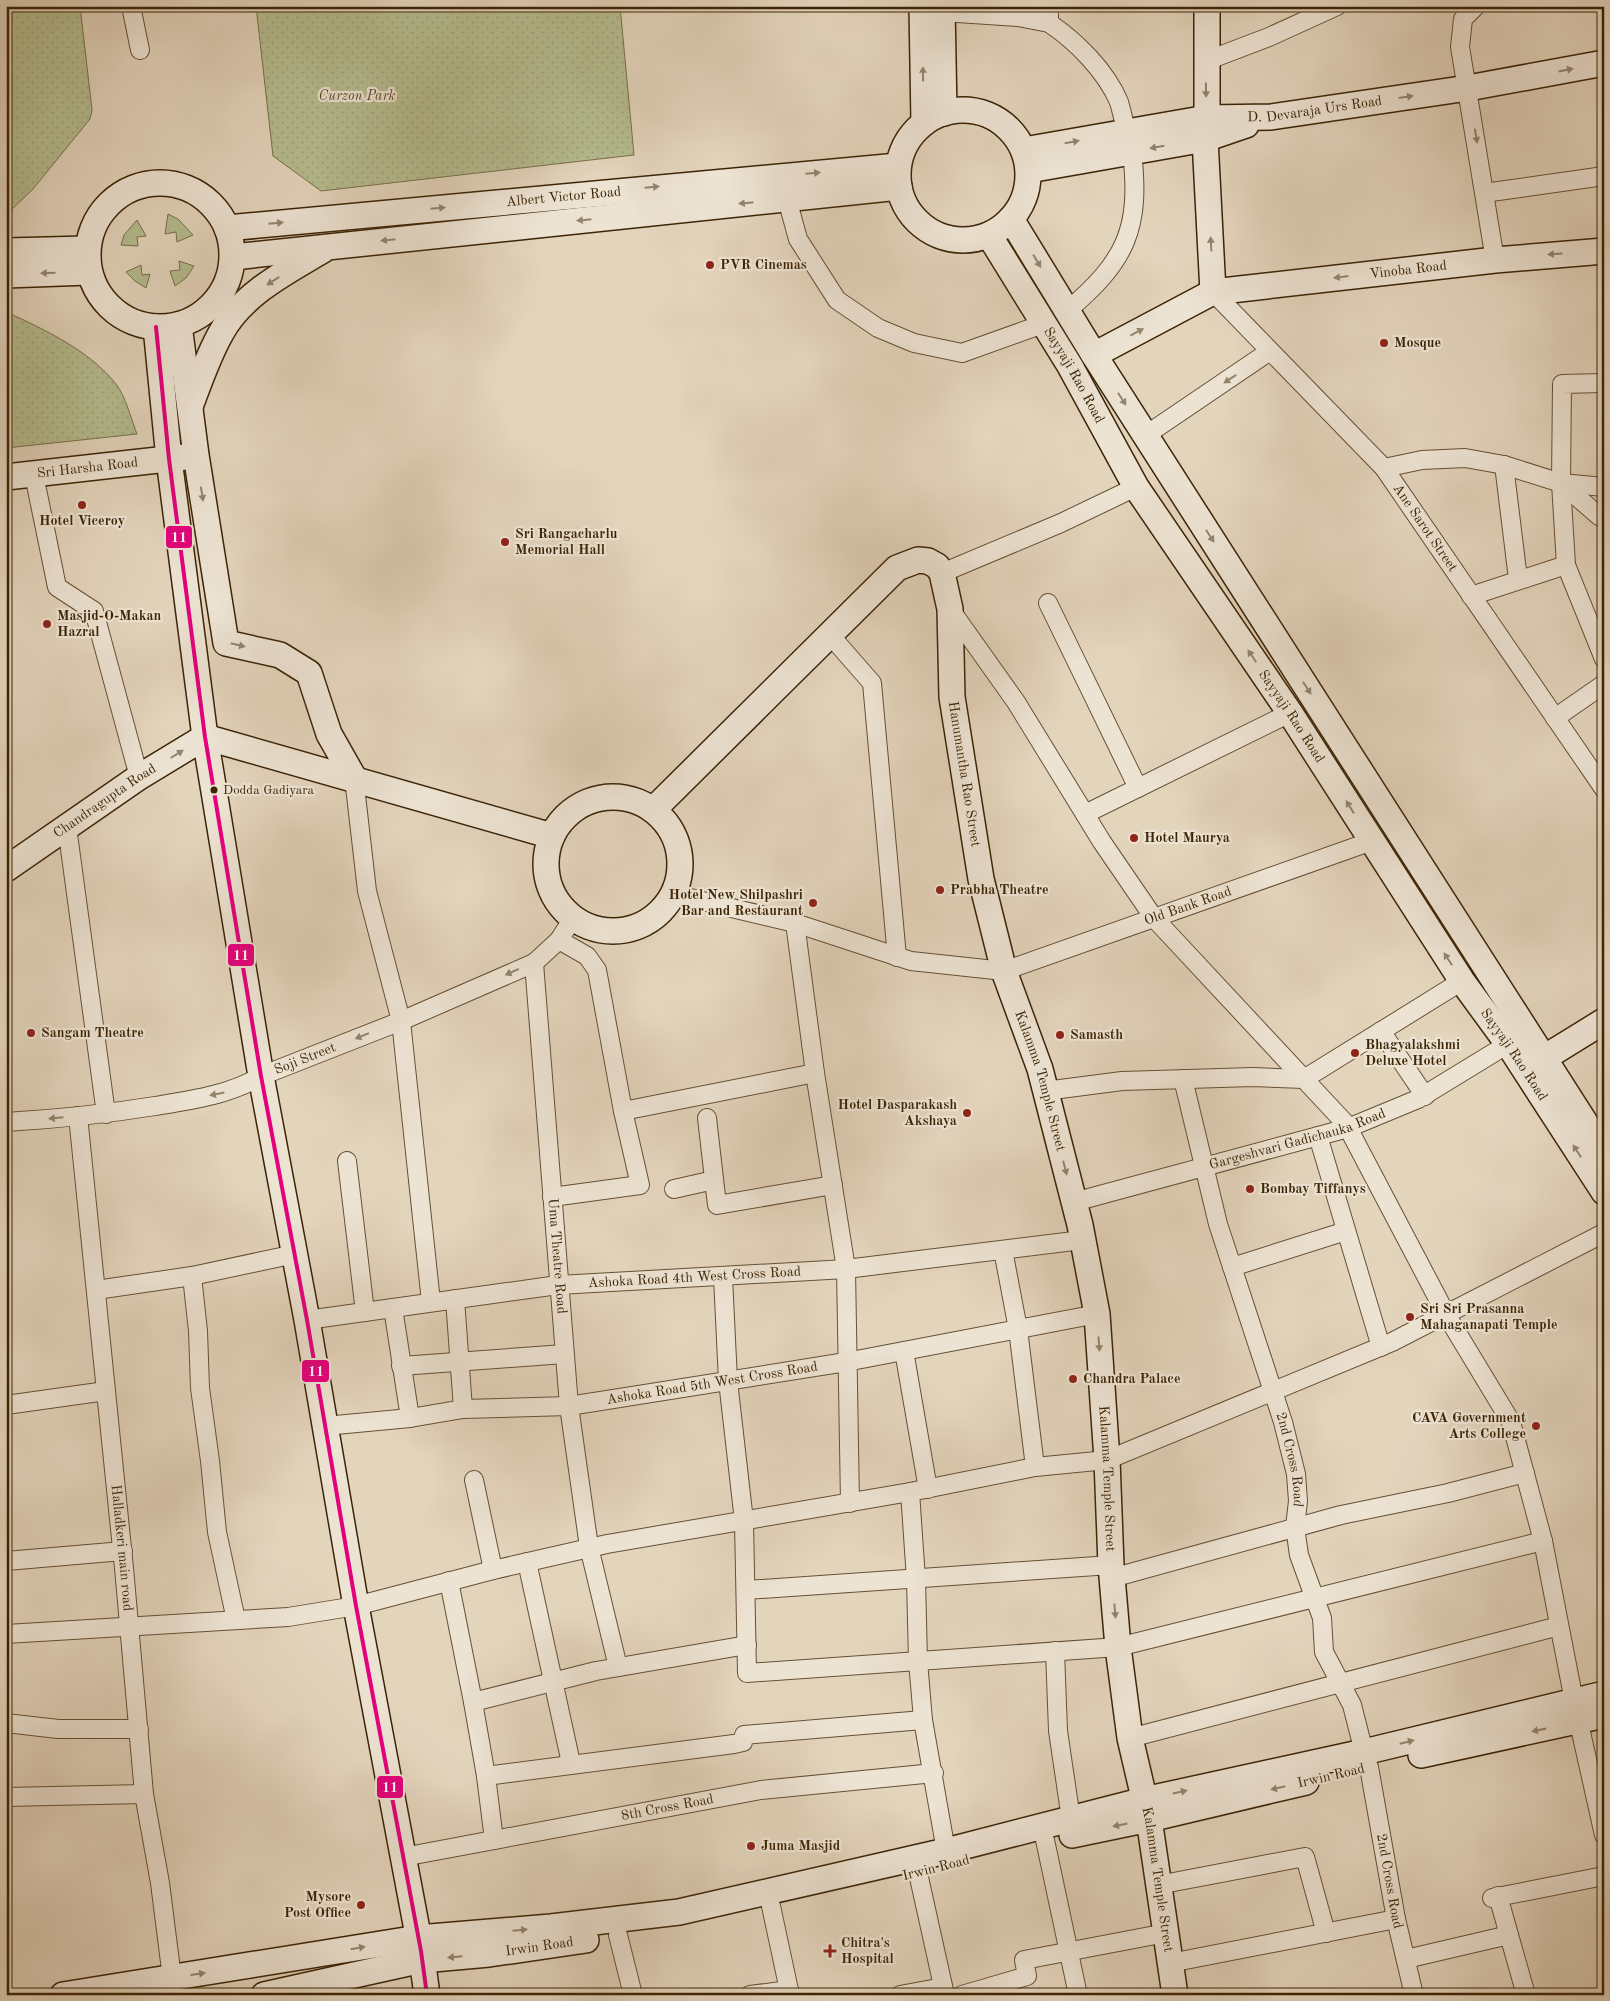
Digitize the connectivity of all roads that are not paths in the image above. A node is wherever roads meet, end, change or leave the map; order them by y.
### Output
1 (131, 6) edge
2 (1207, 6) edge
3 (1338, 6) edge
4 (1476, 6) edge
5 (935, 8) edge
6 (1049, 15) edge
7 (140, 50) dead end
8 (1206, 61) junction
9 (1604, 63) edge
10 (1468, 88) junction
11 (934, 118) junction
12 (1206, 129) junction
13 (1129, 142) junction
14 (1026, 160) junction
15 (1604, 176) edge
16 (898, 177) junction
17 (1484, 193) junction
18 (787, 199) junction
19 (1011, 220) junction
20 (227, 228) junction
21 (989, 235) junction
22 (330, 246) junction
23 (6, 251) edge
24 (1604, 252) edge
25 (232, 257) junction
26 (88, 260) junction
27 (1495, 260) junction
28 (6, 275) edge
29 (1213, 292) junction
30 (1067, 311) junction
31 (1043, 324) junction
32 (167, 326) junction
33 (1270, 351) junction
34 (1094, 355) junction
35 (1604, 383) edge
36 (190, 407) junction
37 (1146, 436) junction
38 (196, 455) junction
39 (169, 460) junction
40 (1504, 465) junction
41 (1384, 468) junction
42 (34, 475) junction
43 (6, 477) edge
44 (1561, 483) junction
45 (1136, 487) junction
46 (1604, 487) edge
47 (1604, 518) edge
48 (1566, 565) junction
49 (942, 573) junction
50 (1518, 579) junction
51 (1471, 596) junction
52 (1048, 603) dead end
53 (950, 609) junction
54 (830, 635) junction
55 (1604, 659) edge
56 (1604, 684) edge
57 (1290, 713) junction
58 (1555, 718) junction
59 (205, 737) junction
60 (139, 777) junction
61 (354, 778) junction
62 (1138, 788) junction
63 (1604, 789) edge
64 (653, 810) junction
65 (1085, 814) junction
66 (67, 827) junction
67 (552, 836) junction
68 (1372, 841) junction
69 (6, 869) edge
70 (673, 894) junction
71 (572, 918) junction
72 (1154, 918) junction
73 (795, 923) junction
74 (559, 940) junction
75 (897, 957) junction
76 (534, 963) junction
77 (1004, 972) junction
78 (1462, 981) junction
79 (401, 1021) junction
80 (1604, 1021) edge
81 (1382, 1031) junction
82 (1604, 1040) edge
83 (1508, 1044) junction
84 (1548, 1065) junction
85 (815, 1073) junction
86 (262, 1076) junction
87 (1183, 1079) junction
88 (1304, 1080) junction
89 (1045, 1091) junction
90 (1425, 1096) junction
91 (623, 1111) junction
92 (106, 1114) junction
93 (78, 1116) junction
94 (707, 1118) dead end
95 (6, 1122) edge
96 (1348, 1128) junction
97 (1318, 1136) junction
98 (1604, 1152) edge
99 (347, 1161) dead end
100 (1205, 1167) junction
101 (714, 1180) junction
102 (833, 1185) junction
103 (674, 1189) dead end
104 (1604, 1192) edge
105 (552, 1198) junction
106 (1074, 1202) junction
107 (1346, 1231) junction
108 (1604, 1233) edge
109 (1082, 1240) junction
110 (1003, 1250) junction
111 (295, 1254) junction
112 (1232, 1267) junction
113 (846, 1269) junction
114 (192, 1276) junction
115 (723, 1277) junction
116 (558, 1285) junction
117 (96, 1290) junction
118 (455, 1299) junction
119 (431, 1302) junction
120 (393, 1308) junction
121 (365, 1312) junction
122 (1097, 1314) junction
123 (1447, 1316) junction
124 (307, 1320) junction
125 (1018, 1329) junction
126 (1381, 1347) junction
127 (904, 1351) junction
128 (564, 1354) junction
129 (846, 1362) junction
130 (460, 1363) junction
131 (401, 1366) junction
132 (728, 1381) junction
133 (106, 1391) junction
134 (1272, 1393) junction
135 (6, 1405) edge
136 (569, 1406) junction
137 (463, 1408) junction
138 (410, 1418) junction
139 (325, 1426) junction
140 (1107, 1460) junction
141 (1035, 1467) junction
142 (1525, 1473) junction
143 (474, 1480) dead end
144 (928, 1489) junction
145 (910, 1492) junction
146 (850, 1503) junction
147 (744, 1521) junction
148 (1295, 1527) junction
149 (1543, 1541) junction
150 (589, 1547) junction
151 (123, 1551) junction
152 (6, 1561) edge
153 (527, 1562) junction
154 (494, 1570) junction
155 (1111, 1572) junction
156 (916, 1579) junction
157 (450, 1581) junction
158 (746, 1590) junction
159 (1314, 1598) junction
160 (356, 1606) junction
161 (236, 1620) junction
162 (1559, 1626) junction
163 (130, 1627) junction
164 (6, 1634) edge
165 (747, 1645) junction
166 (1118, 1647) junction
167 (1055, 1652) junction
168 (918, 1661) junction
169 (618, 1666) junction
170 (553, 1680) junction
171 (1341, 1682) junction
172 (1604, 1694) edge
173 (473, 1702) junction
174 (1577, 1711) junction
175 (1604, 1715) edge
176 (923, 1720) junction
177 (6, 1723) edge
178 (139, 1729) junction
179 (1130, 1738) junction
180 (1366, 1759) junction
181 (571, 1763) junction
182 (934, 1773) junction
183 (486, 1776) junction
184 (144, 1794) junction
185 (6, 1798) edge
186 (1146, 1809) junction
187 (1071, 1819) junction
188 (1604, 1836) edge
189 (494, 1840) junction
190 (1044, 1840) junction
191 (946, 1851) junction
192 (403, 1856) junction
193 (918, 1872) junction
194 (1604, 1876) edge
195 (1158, 1885) junction
196 (771, 1906) junction
197 (1396, 1919) junction
198 (1166, 1933) junction
199 (1326, 1933) junction
200 (618, 1935) junction
201 (1509, 1935) junction
202 (420, 1949) junction
203 (1069, 1952) junction
204 (1406, 1959) junction
205 (1170, 1963) junction
206 (172, 1978) junction
207 (944, 1991) edge
208 (789, 1992) edge
209 (63, 1995) edge
210 (264, 1995) edge
211 (427, 1995) edge
212 (633, 1995) edge
213 (750, 1995) edge
214 (900, 1995) edge
215 (962, 1995) edge
216 (1078, 1995) edge
217 (1175, 1995) edge
218 (1414, 1995) edge
219 (1526, 1995) edge

1 - 7 street
2 - 8 main road
3 - 8 street
4 - 10 street
5 - 6 street
5 - 11 main road
6 - 13 street
8 -> 12 main road
10 -> 9 main road, D. Devaraja Urs Road
12 -> 10 main road, D. Devaraja Urs Road
10 -> 17 street
11 - 14 main road
11 - 16 main road
12 - 13 main road
29 -> 12 main road
13 - 14 main road
13 - 30 street
14 - 19 main road
15 - 17 street
16 - 18 main road, Albert Victor Road
20 -> 16 main road, Albert Victor Road
16 - 21 main road
17 - 27 street
18 -> 22 main road, Albert Victor Road
18 - 31 street
19 - 21 main road
19 -> 30 main road, Sayyaji Rao Road
20 - 25 main road
20 - 26 main road
21 - 31 main road, Sayyaji Rao Road
22 - 25 main road, Albert Victor Road
22 -> 36 main road
23 - 26 main road
24 -> 27 main road, Vinoba Road
25 - 32 main road
26 -> 28 main road
26 - 32 main road
27 -> 29 main road, Vinoba Road
29 - 33 street, Ane Sarot Street
34 -> 29 main road
30 - 34 main road, Sayyaji Rao Road
31 - 45 main road, Sayyaji Rao Road
32 - 36 main road
32 - 39 main road
33 -> 37 street
33 - 41 street, Ane Sarot Street
34 -> 37 main road, Sayyaji Rao Road
35 - 44 street
36 - 38 main road
37 -> 84 main road, Sayyaji Rao Road
38 - 39 main road, Sri Harsha Road
38 -> 61 main road
39 - 42 main road, Sri Harsha Road
39 - 59 main road
40 - 41 street
40 - 44 street
40 - 50 street
41 - 51 street, Ane Sarot Street
42 - 43 main road, Sri Harsha Road
42 - 60 street
44 - 46 street
44 - 47 street
44 - 48 street
45 - 49 street
57 -> 45 main road, Sayyaji Rao Road
48 - 50 street
48 - 55 street
49 - 53 main road, Hanumantha Rao Street
49 - 54 main road
50 - 51 street
51 - 58 street, Ane Sarot Street
52 - 62 street
53 - 65 street
53 - 77 main road, Hanumantha Rao Street
54 - 64 main road
54 - 75 street
56 - 58 street
57 - 62 street
68 -> 57 main road, Sayyaji Rao Road
58 - 63 street, Ane Sarot Street
60 -> 59 main road, Chandragupta Road
59 - 61 main road
59 - 86 main road
60 - 66 main road, Chandragupta Road
61 - 67 main road
61 - 79 street
62 - 65 street
64 - 67 main road
64 - 70 main road
65 - 72 street
66 - 69 main road, Chandragupta Road
66 - 92 street
67 - 71 main road
68 - 72 street, Old Bank Road
78 -> 68 main road, Sayyaji Rao Road
70 - 71 main road
70 - 73 street
71 - 74 street, Soji Street
72 - 77 street, Old Bank Road
72 - 88 street
73 - 75 street
73 - 85 street
74 - 76 street, Soji Street
74 - 91 street
75 - 77 street
76 -> 79 street, Soji Street
76 - 105 street, Uma Theatre Road
77 - 89 main road, Kalamma Temple Street
78 - 81 street
78 - 83 main road, Sayyaji Rao Road
79 -> 86 street, Soji Street
79 - 119 street
80 - 84 main road
81 - 88 street
81 - 90 street
82 - 84 main road
83 - 90 street, Gargeshvari Gadichauka Road
104 -> 83 main road, Sayyaji Rao Road
84 - 98 main road, Sayyaji Rao Road
85 - 91 street
85 - 102 street
86 -> 92 street, Soji Street
86 - 111 main road
87 - 88 street
87 - 89 street
87 - 100 street, 2nd Cross Road
88 - 96 street
89 -> 106 main road, Kalamma Temple Street
90 - 96 street, Gargeshvari Gadichauka Road
91 - 105 street
92 - 93 street, Soji Street
93 -> 95 street, Soji Street
93 - 117 street, Halladkeri main road
94 - 101 street
96 - 97 street, Gargeshvari Gadichauka Road
96 - 123 street
97 - 100 street, Gargeshvari Gadichauka Road
97 - 107 street
99 - 121 street
100 - 106 street, Gargeshvari Gadichauka Road
100 - 112 street, 2nd Cross Road
101 - 102 street
101 - 103 street
102 - 113 street
105 - 116 street, Uma Theatre Road
106 - 109 main road, Kalamma Temple Street
107 - 112 street
107 - 126 street
108 - 123 street
109 - 110 street, Ashoka Road 4th West Cross Road
109 - 122 main road, Kalamma Temple Street
110 - 113 street, Ashoka Road 4th West Cross Road
110 - 125 street
111 - 114 street
111 - 124 main road
112 - 134 street, 2nd Cross Road
113 - 115 street, Ashoka Road 4th West Cross Road
113 - 129 street
114 - 117 street
114 - 161 street
115 - 116 street, Ashoka Road 4th West Cross Road
115 - 132 street
116 - 118 street, Ashoka Road 4th West Cross Road
116 - 128 street, Uma Theatre Road
117 - 133 street, Halladkeri main road
118 - 119 street, Ashoka Road 4th West Cross Road
118 - 130 street
119 - 120 street, Ashoka Road 4th West Cross Road
120 - 121 street, Ashoka Road 4th West Cross Road
120 - 131 street
121 - 124 street, Ashoka Road 4th West Cross Road
122 - 125 street, Ashoka Road 5th West Cross Road
122 -> 140 main road, Kalamma Temple Street
123 - 126 street
123 - 142 street
124 - 139 main road
125 - 127 street, Ashoka Road 5th West Cross Road
125 - 141 street
126 - 134 street
127 - 129 street, Ashoka Road 5th West Cross Road
127 - 144 street
128 - 130 street
128 - 136 street, Uma Theatre Road
129 - 132 street, Ashoka Road 5th West Cross Road
129 - 146 street
130 - 131 street
130 - 137 street
131 - 138 street
132 - 136 street, Ashoka Road 5th West Cross Road
132 - 147 street
133 - 135 street
133 - 151 street, Halladkeri main road
134 - 140 street
134 - 148 street, 2nd Cross Road
136 - 137 street, Ashoka Road 5th West Cross Road
136 - 150 street, Uma Theatre Road
137 - 138 street, Ashoka Road 5th West Cross Road
138 - 139 street, Ashoka Road 5th West Cross Road
139 - 160 main road
140 - 141 street
140 - 155 main road, Kalamma Temple Street
141 - 144 street
142 - 148 street
142 - 149 street
143 - 154 street
144 - 145 street
145 - 146 street
145 - 156 street
146 - 147 street
147 - 150 street
147 - 158 street
148 - 155 street
148 - 159 street, 2nd Cross Road
149 - 159 street
149 - 162 street
150 - 153 street
150 - 169 street, Uma Theatre Road
151 - 152 street
151 - 163 street, Halladkeri main road
153 - 154 street
153 - 170 street
154 - 157 street
155 - 156 street
155 -> 166 main road, Kalamma Temple Street
156 - 158 street
156 - 168 street
157 - 160 street
157 - 173 street
158 - 165 street
159 - 166 street
159 - 171 street, 2nd Cross Road
160 - 161 street
160 - 192 main road
161 - 163 street
162 - 171 street
162 - 174 street
163 - 164 street
163 - 178 street, Halladkeri main road
165 - 168 street
165 - 169 street
166 - 167 street
166 - 179 main road, Kalamma Temple Street
167 - 168 street
167 - 187 street
168 - 176 street
169 - 170 street
170 - 173 street
170 - 181 street
171 - 179 street
171 - 180 street, 2nd Cross Road
172 - 174 main road
173 - 183 street
174 - 175 main road, Irwin Road
174 - 180 main road, Irwin Road
174 - 188 street
176 - 181 street
176 - 182 street
177 - 178 street
178 - 184 street, Halladkeri main road
179 - 186 main road, Kalamma Temple Street
180 - 186 main road, Irwin Road
180 - 197 street, 2nd Cross Road
181 - 183 street
182 - 189 street, 8th Cross Road
182 - 191 street
183 - 189 street
184 - 185 street
184 - 206 street, Halladkeri main road
186 - 187 main road, Irwin Road
186 -> 190 main road, Irwin Road
186 - 195 main road, Kalamma Temple Street
187 - 191 main road, Irwin Road
189 - 192 street, 8th Cross Road
190 - 193 main road, Irwin Road
190 - 203 street
202 -> 191 main road, Irwin Road
192 - 202 main road
193 - 196 main road, Irwin Road
193 - 207 street
194 - 201 street
195 - 198 main road, Kalamma Temple Street
195 - 199 street
196 - 200 main road, Irwin Road
196 - 208 street
197 - 199 street
197 - 204 street, 2nd Cross Road
198 - 203 street
198 - 205 main road, Kalamma Temple Street
199 - 205 street
200 -> 202 main road, Irwin Road
200 - 212 street
201 - 204 street
201 - 219 street
206 -> 202 main road, Irwin Road
202 - 210 main road, Irwin Road
202 - 211 main road
203 - 215 street
203 - 216 street
204 - 218 street, 2nd Cross Road
205 - 217 main road, Kalamma Temple Street
206 - 209 main road, Irwin Road
207 - 214 street
208 - 213 street

